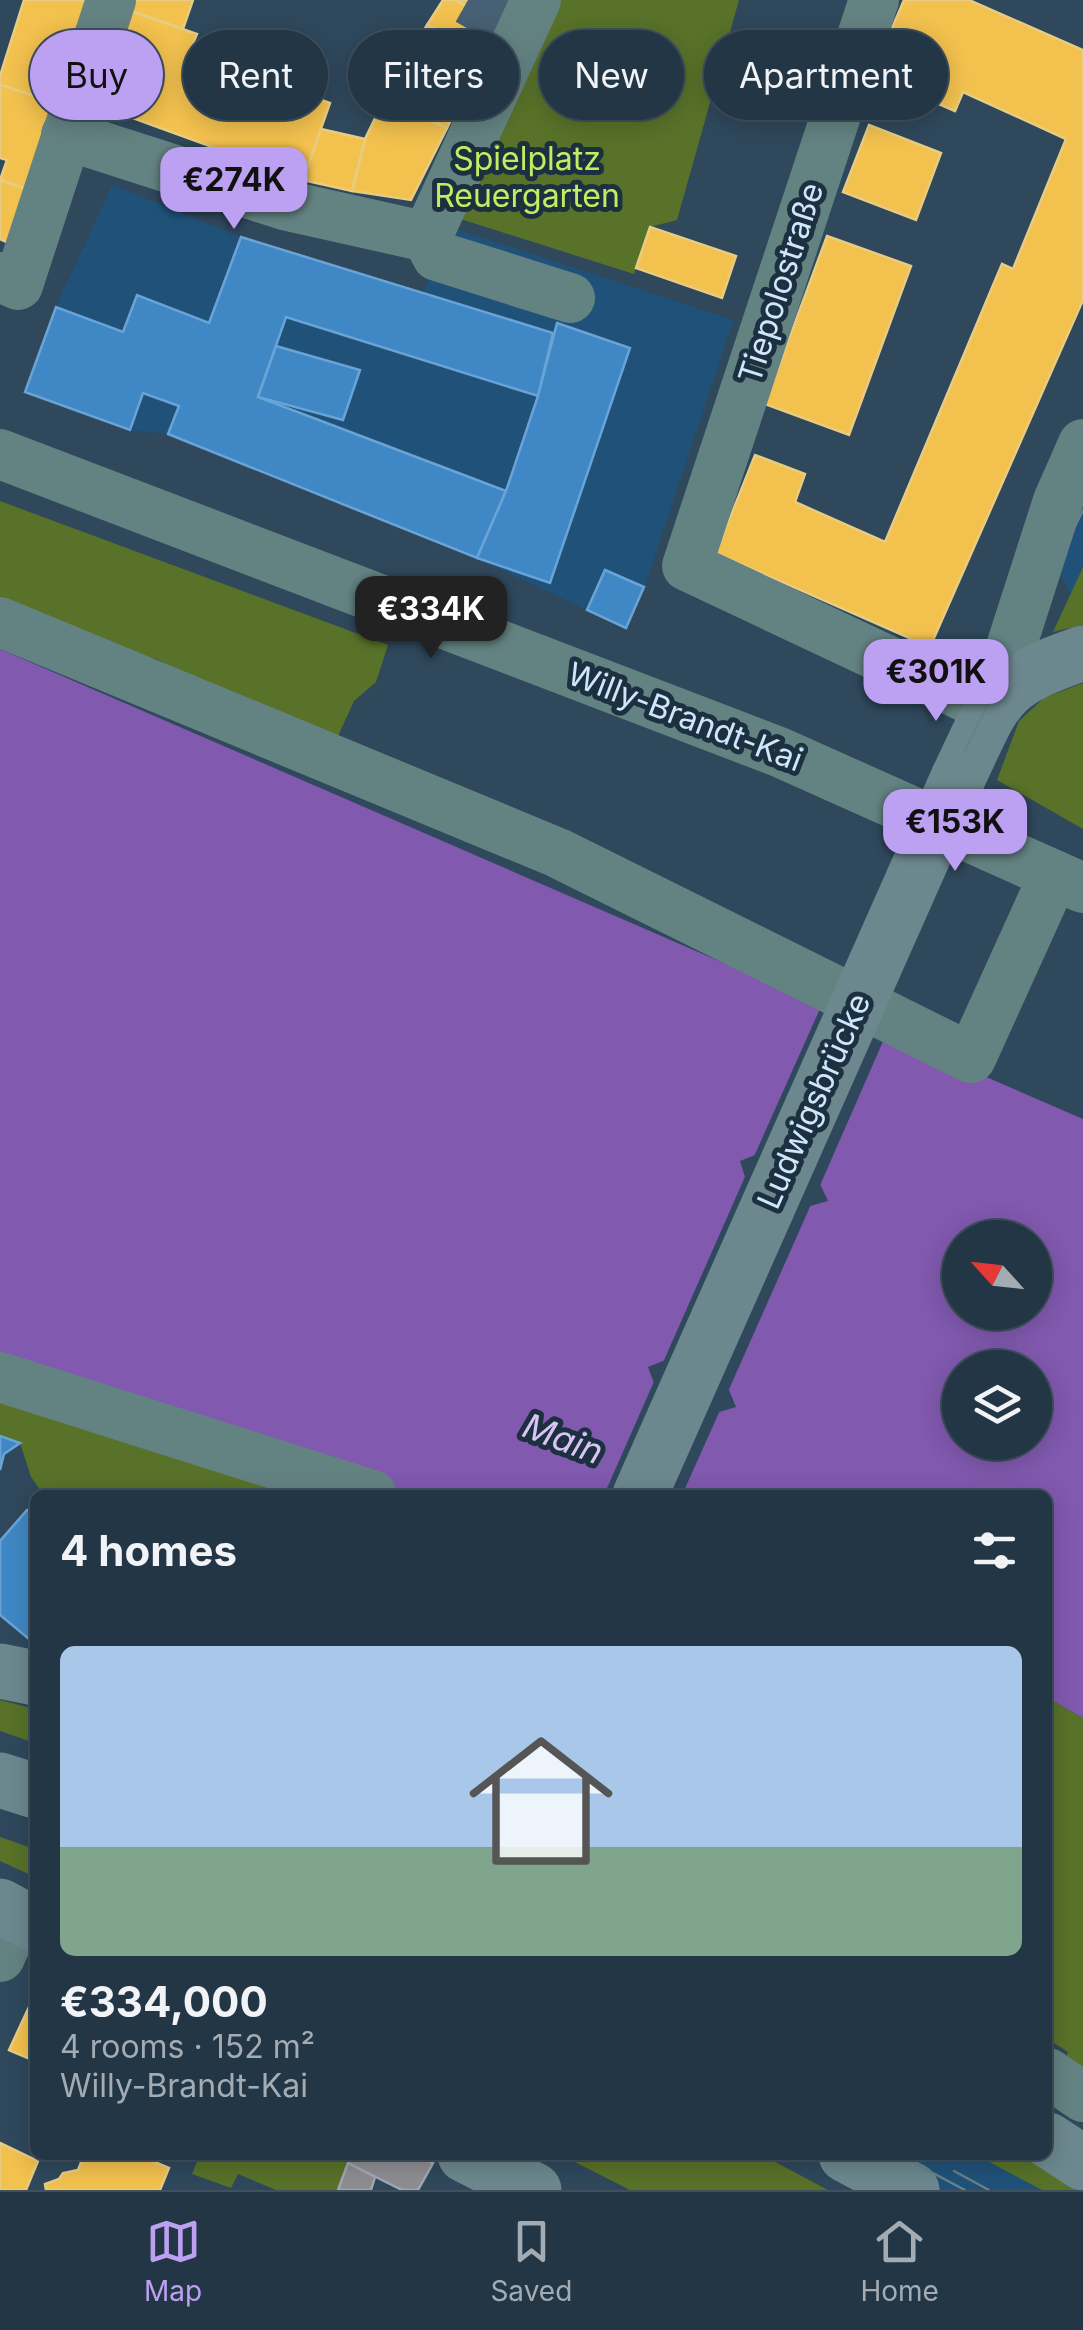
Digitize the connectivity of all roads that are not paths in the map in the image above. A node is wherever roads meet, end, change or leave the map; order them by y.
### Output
1 (111, 0) edge
2 (874, 0) edge
3 (522, 17) edge
4 (66, 135) junction
5 (427, 236) junction
6 (4, 279) edge
7 (570, 298) dead end
8 (1083, 444) edge
9 (0, 454) edge
10 (1023, 602) junction
11 (0, 622) edge
12 (1063, 660) edge
13 (991, 709) junction
14 (1068, 882) edge
15 (0, 1377) edge
16 (356, 1490) edge
17 (642, 1490) edge
18 (0, 1671) edge
19 (30, 1677) edge
20 (0, 1780) edge
21 (30, 1789) edge
22 (1052, 2076) edge
23 (1083, 2097) edge
24 (1052, 2143) edge
25 (476, 2160) edge
26 (855, 2160) edge
27 (1083, 2163) edge
28 (534, 2190) edge
29 (912, 2190) edge

1 - 4 street
2 - 13 street, Tiepolostraße
3 - 5 street
4 - 5 street
4 - 6 street
5 - 7 street
8 - 10 street
9 - 14 street, Willy-Brandt-Kai
10 - 12 street
10 - 13 street
11 - 14 street
12 - 13 main road
13 - 17 main road, Ludwigsbrücke, bridge
15 - 16 street
18 - 19 main road
20 - 21 main road
22 - 23 street
24 - 27 main road
25 - 28 main road
26 - 29 main road

